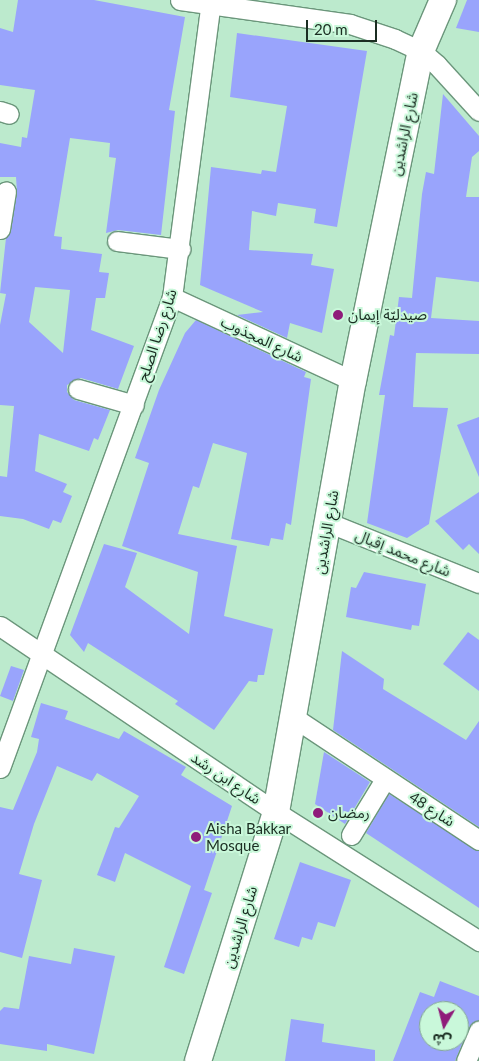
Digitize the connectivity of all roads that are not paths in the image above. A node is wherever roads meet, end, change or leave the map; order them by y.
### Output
1 (180, 0) edge
2 (443, 0) edge
3 (211, 3) edge
4 (421, 51) junction
5 (479, 111) edge
6 (6, 191) dead end
7 (0, 229) edge
8 (117, 240) dead end
9 (180, 249) junction
10 (172, 298) junction
11 (353, 381) junction
12 (78, 389) dead end
13 (134, 405) junction
14 (327, 522) junction
15 (479, 584) edge
16 (0, 626) edge
17 (42, 654) junction
18 (293, 717) junction
19 (0, 768) edge
20 (385, 779) junction
21 (276, 812) junction
22 (351, 836) dead end
23 (479, 840) edge
24 (479, 941) edge
25 (479, 1030) edge
26 (198, 1061) edge
27 (466, 1061) edge

1 - 3 street
2 - 4 street, شارع الراشدين
3 - 4 street
3 - 9 street, شارع رضا الصلح
4 - 5 street
4 - 11 street, شارع الراشدين
6 - 7 street
8 - 9 street
9 - 10 street, شارع رضا الصلح
10 - 11 street, شارع المجذوب
10 - 13 street, شارع رضا الصلح
11 - 14 street, شارع الراشدين
12 - 13 street
13 - 17 street, شارع رضا الصلح
14 - 15 street, شارع محمد إقبال
14 - 18 street, شارع الراشدين
16 - 17 street, شارع ابن رشد
17 - 19 street, شارع رضا الصلح
17 - 21 street, شارع ابن رشد
18 - 20 street, شارع 48
18 - 21 street, شارع الراشدين
20 - 22 street
20 - 23 street, شارع 48
21 - 24 street, شارع ابن رشد
21 - 26 street, شارع الراشدين
25 - 27 street

